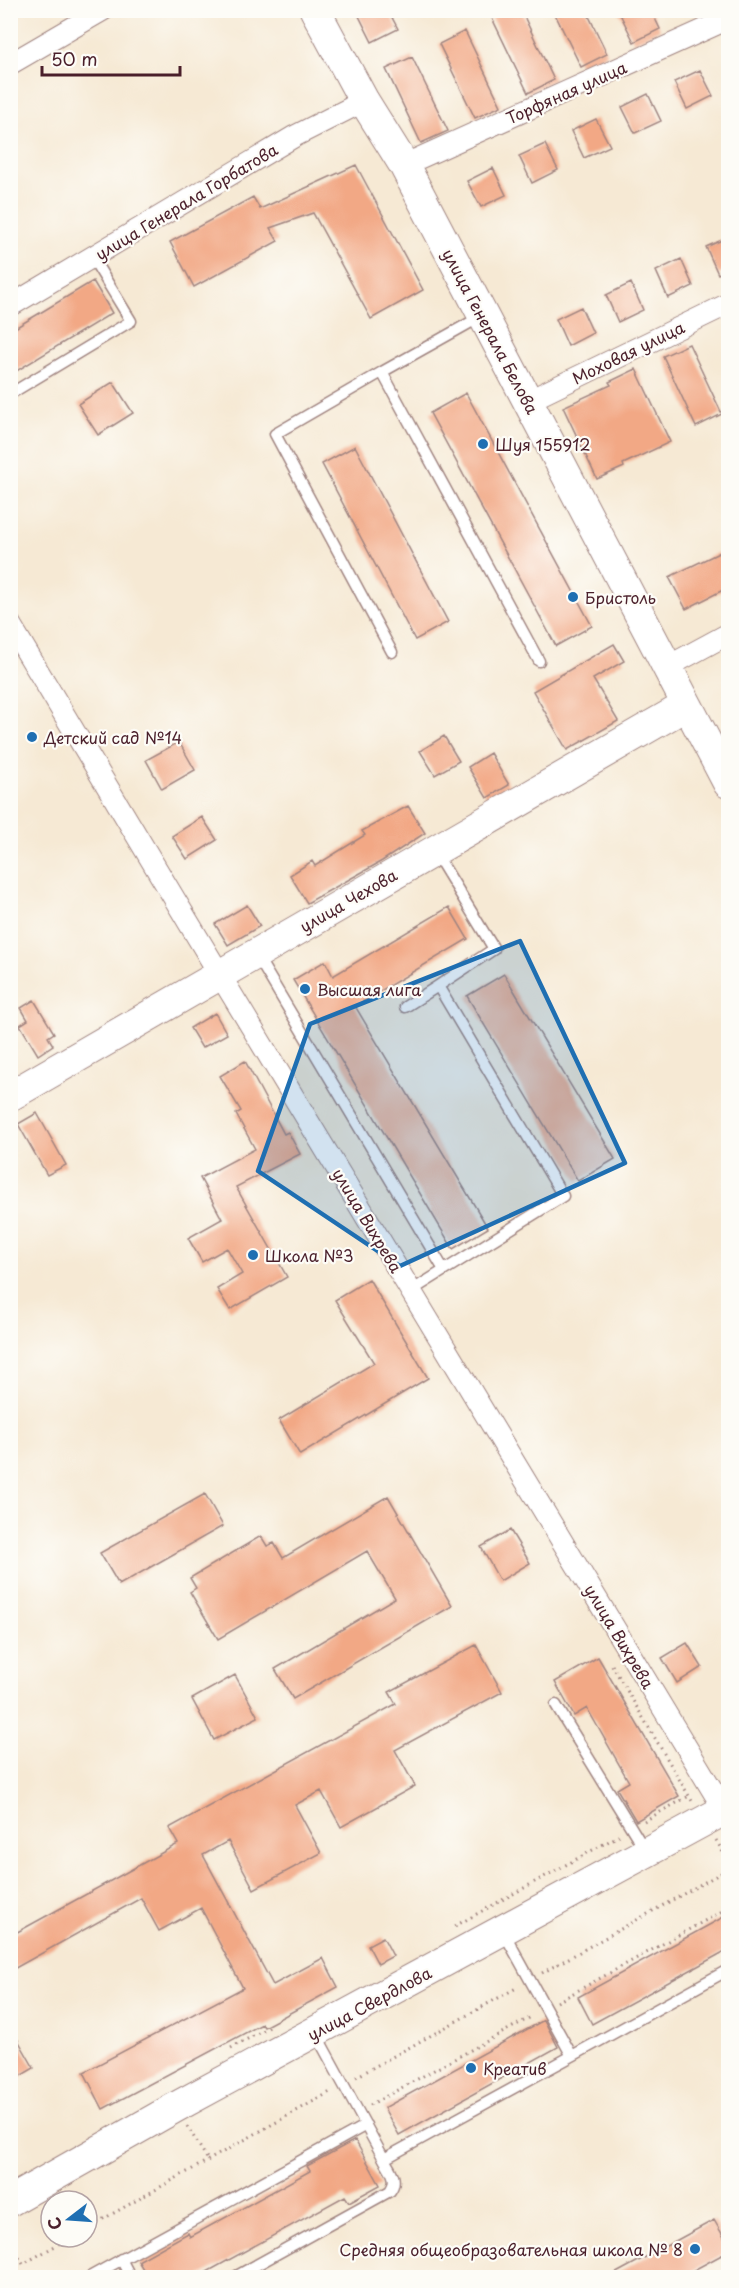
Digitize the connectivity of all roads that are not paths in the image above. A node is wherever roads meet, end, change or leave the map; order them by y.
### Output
1 (103, 10) edge
2 (315, 10) edge
3 (729, 19) edge
4 (10, 64) edge
5 (364, 101) junction
6 (404, 165) junction
7 (92, 257) junction
8 (729, 303) edge
9 (10, 306) edge
10 (482, 316) junction
11 (382, 372) junction
12 (10, 394) edge
13 (528, 401) junction
14 (10, 624) edge
15 (729, 634) edge
16 (392, 652) dead end
17 (539, 661) dead end
18 (667, 668) junction
19 (687, 705) junction
20 (729, 783) edge
21 (434, 851) junction
22 (256, 954) junction
23 (220, 975) junction
24 (438, 986) junction
25 (405, 1007) dead end
26 (10, 1096) edge
27 (444, 1270) junction
28 (411, 1291) junction
29 (555, 1705) dead end
30 (727, 1811) edge
31 (647, 1852) junction
32 (503, 1930) junction
33 (729, 1970) edge
34 (315, 2032) junction
35 (572, 2056) junction
36 (366, 2125) junction
37 (384, 2159) junction
38 (10, 2201) edge
39 (121, 2259) junction
40 (88, 2277) edge
41 (131, 2277) edge
42 (233, 2277) edge

1 - 4 street
2 - 5 street, улица Генерала Белова
3 - 6 street, Торфяная улица
5 - 6 street, улица Генерала Белова
5 - 7 street, улица Генерала Горбатова
6 - 10 street, улица Генерала Белова
7 - 9 street, улица Генерала Горбатова
7 - 12 lane
8 - 13 street, Моховая улица
10 - 11 lane
10 - 13 street, улица Генерала Белова
11 - 16 lane
11 - 17 lane
13 - 18 street, улица Генерала Белова
14 - 23 street, улица Вихрева
15 - 18 street
18 - 19 street, улица Генерала Белова
19 - 20 street, улица Генерала Белова
19 - 21 street, улица Чехова
21 - 22 street, улица Чехова
21 - 24 lane
22 - 23 street, улица Чехова
22 - 27 lane
23 - 26 street, улица Чехова
23 - 28 street, улица Вихрева
24 - 25 lane
24 - 27 lane
27 - 28 lane
28 - 30 street, улица Вихрева
29 - 31 lane
30 - 31 street, улица Свердлова
31 - 32 street, улица Свердлова
32 - 34 street, улица Свердлова
32 - 35 lane
33 - 35 lane
34 - 36 lane
34 - 38 street, улица Свердлова
35 - 37 lane
36 - 37 lane
36 - 39 lane
37 - 42 lane
39 - 40 lane
39 - 41 lane

